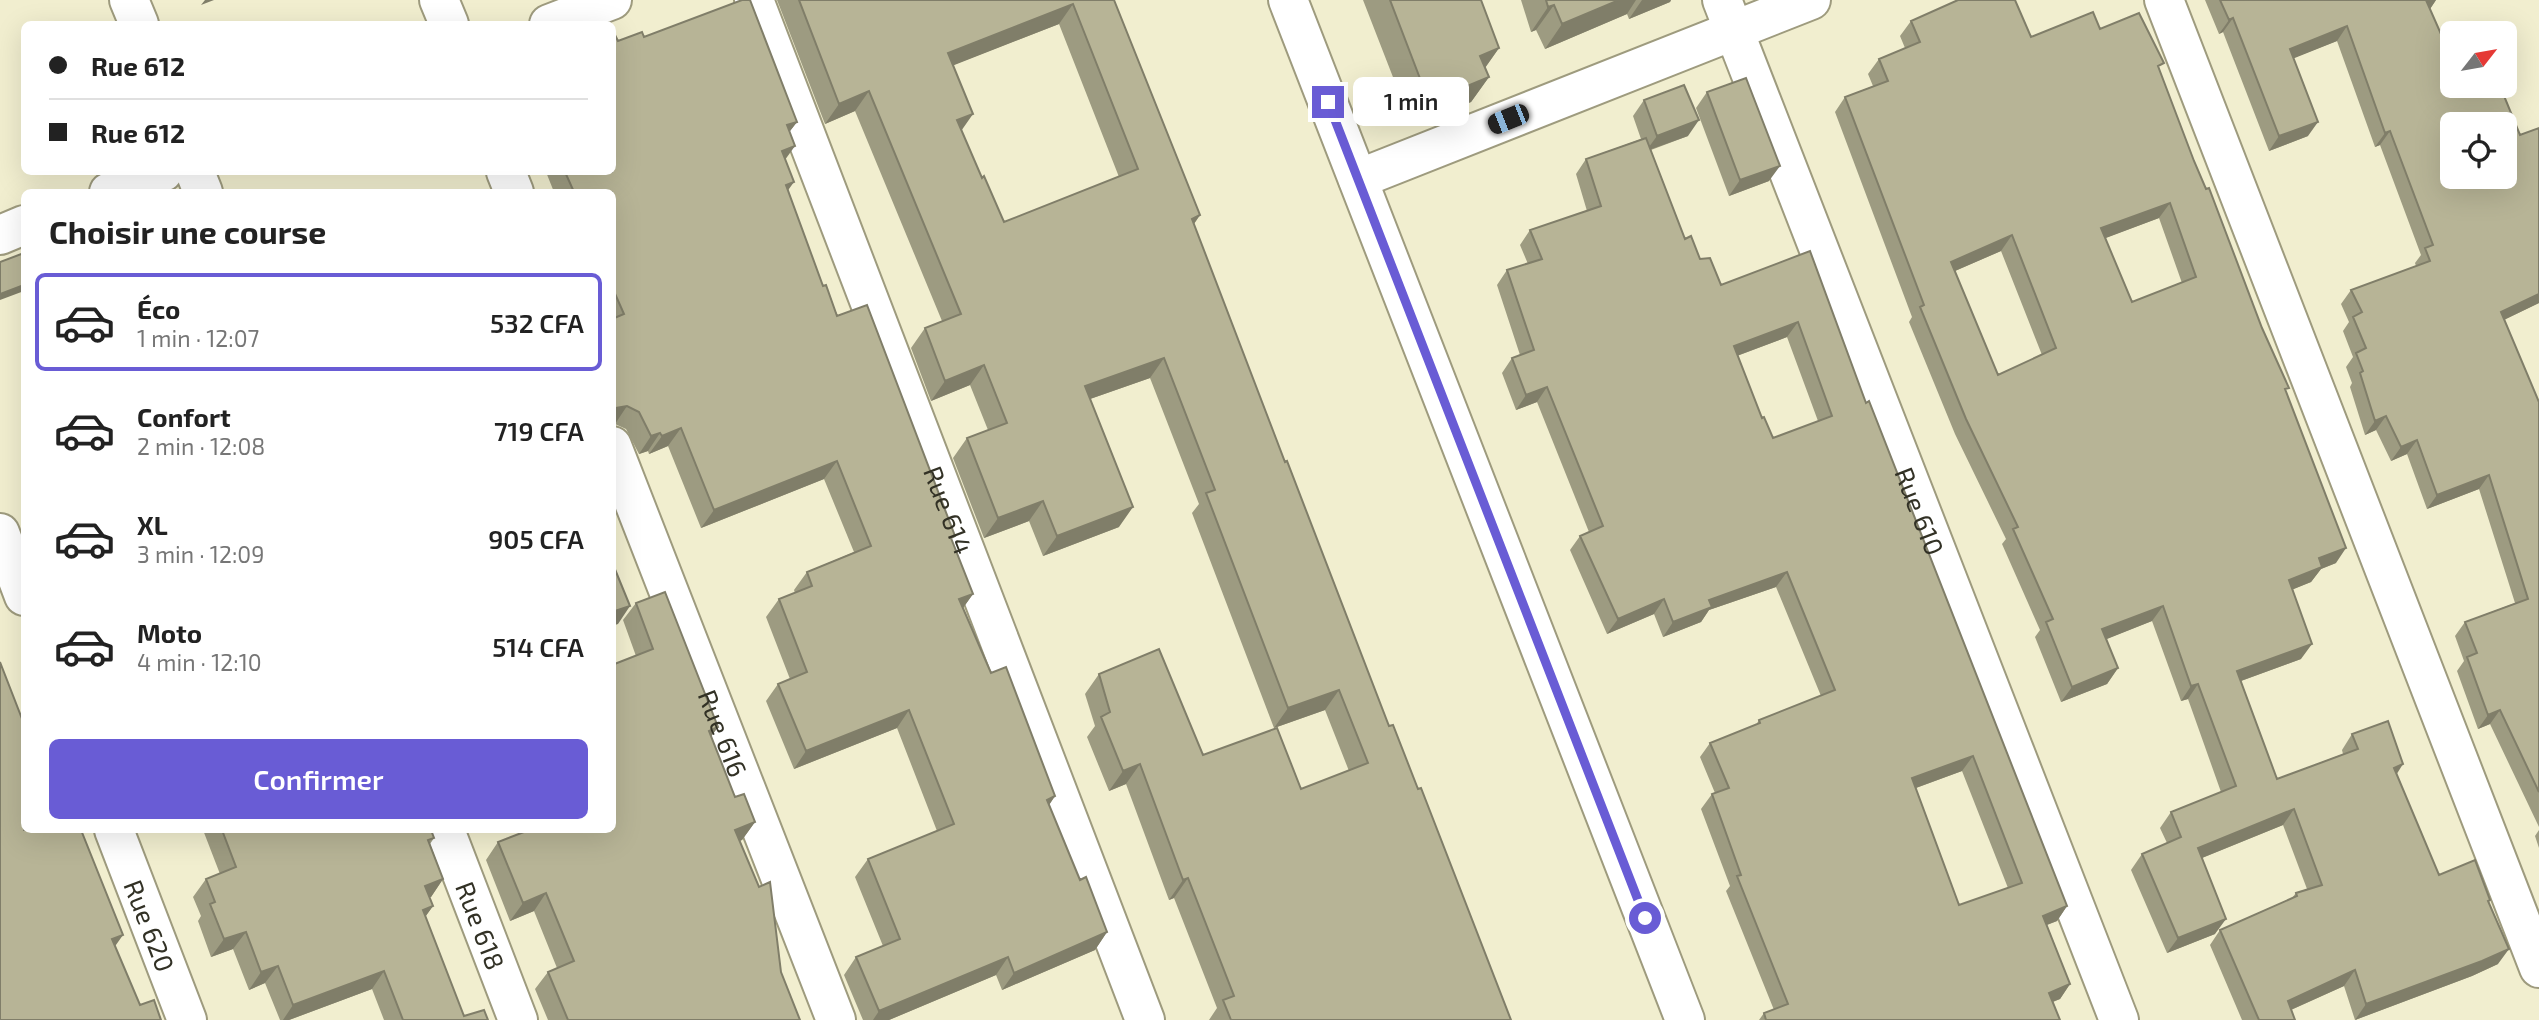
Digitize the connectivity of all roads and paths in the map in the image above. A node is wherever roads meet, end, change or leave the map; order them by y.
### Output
1 (129, 0) edge
2 (439, 0) edge
3 (612, 0) edge
4 (754, 0) edge
5 (1288, 0) edge
6 (1811, 0) edge
7 (2164, 0) edge
8 (1728, 15) edge
9 (138, 21) edge
10 (448, 21) edge
11 (557, 21) edge
12 (155, 175) edge
13 (1358, 179) junction
14 (117, 189) edge
15 (21, 226) edge
16 (0, 234) edge
17 (616, 456) edge
18 (0, 533) edge
19 (21, 588) edge
20 (115, 833) edge
21 (446, 833) edge
22 (2539, 968) edge
23 (187, 1020) edge
24 (518, 1020) edge
25 (836, 1020) edge
26 (1145, 1020) edge
27 (1685, 1020) edge
28 (2119, 1020) edge

1 - 9 street
2 - 10 street
3 - 11 street
4 - 26 street, Rue 614
5 - 13 street
6 - 8 street
7 - 22 street
8 - 13 street
8 - 28 street, Rue 610
12 - 14 street
13 - 27 street
15 - 16 street
17 - 25 street, Rue 616
18 - 19 street
20 - 23 street, Rue 620
21 - 24 street, Rue 618

